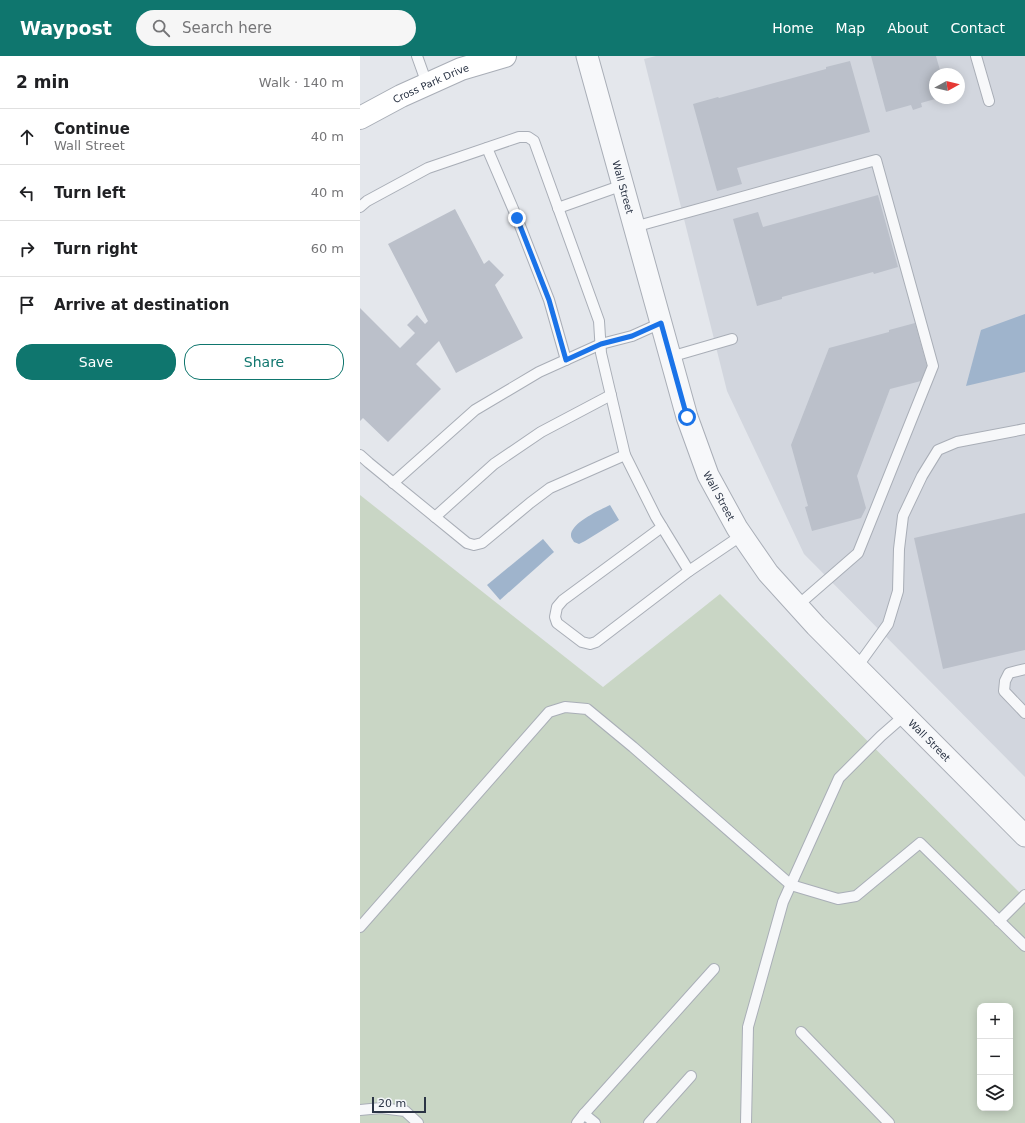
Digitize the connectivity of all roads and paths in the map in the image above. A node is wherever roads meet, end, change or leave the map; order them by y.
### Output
1 (417, 56) edge
2 (505, 56) edge
3 (587, 56) edge
4 (976, 56) edge
5 (427, 84) junction
6 (989, 101) dead end
7 (360, 118) edge
8 (488, 148) junction
9 (623, 185) junction
10 (360, 207) edge
11 (558, 208) junction
12 (634, 227) junction
13 (661, 323) junction
14 (732, 339) dead end
15 (601, 344) junction
16 (670, 357) junction
17 (566, 360) junction
18 (611, 395) junction
19 (1025, 429) edge
20 (360, 455) edge
21 (626, 455) junction
22 (393, 483) junction
23 (435, 517) junction
24 (662, 527) junction
25 (742, 535) junction
26 (689, 571) junction
27 (797, 606) junction
28 (857, 667) junction
29 (1025, 669) edge
30 (1025, 713) edge
31 (905, 715) junction
32 (1025, 836) edge
33 (791, 885) junction
34 (1025, 895) edge
35 (999, 920) junction
36 (360, 927) edge
37 (1025, 946) edge
38 (714, 969) dead end
39 (801, 1032) dead end
40 (692, 1076) dead end
41 (360, 1110) edge
42 (584, 1114) junction
43 (418, 1123) edge
44 (577, 1123) edge
45 (595, 1123) edge
46 (649, 1123) edge
47 (746, 1123) edge
48 (889, 1123) edge

1 - 5 lane
2 - 5 street, Cross Park Drive
3 - 9 street, Wall Street
4 - 6 lane
5 - 7 street, Cross Park Drive
8 - 10 lane
8 - 11 lane
8 - 17 lane
9 - 11 lane
9 - 12 street, Wall Street
11 - 15 lane
12 - 13 street, Wall Street
12 - 27 lane
13 - 15 lane
13 - 16 street, Wall Street
14 - 16 lane
15 - 17 lane
15 - 18 lane
16 - 25 street, Wall Street
17 - 22 lane
18 - 21 lane
18 - 23 lane
19 - 28 lane
20 - 22 lane
21 - 23 lane
21 - 24 lane
22 - 23 lane
24 - 26 lane
24 - 26 lane
25 - 26 lane
25 - 27 street, Wall Street
27 - 28 street, Wall Street
28 - 31 street, Wall Street
29 - 30 lane
31 - 32 street, Wall Street
31 - 33 lane
33 - 35 lane
33 - 36 lane
33 - 47 lane
34 - 35 lane
35 - 37 lane
38 - 42 lane
39 - 48 lane
40 - 46 lane
41 - 43 lane
42 - 44 lane
42 - 45 lane

